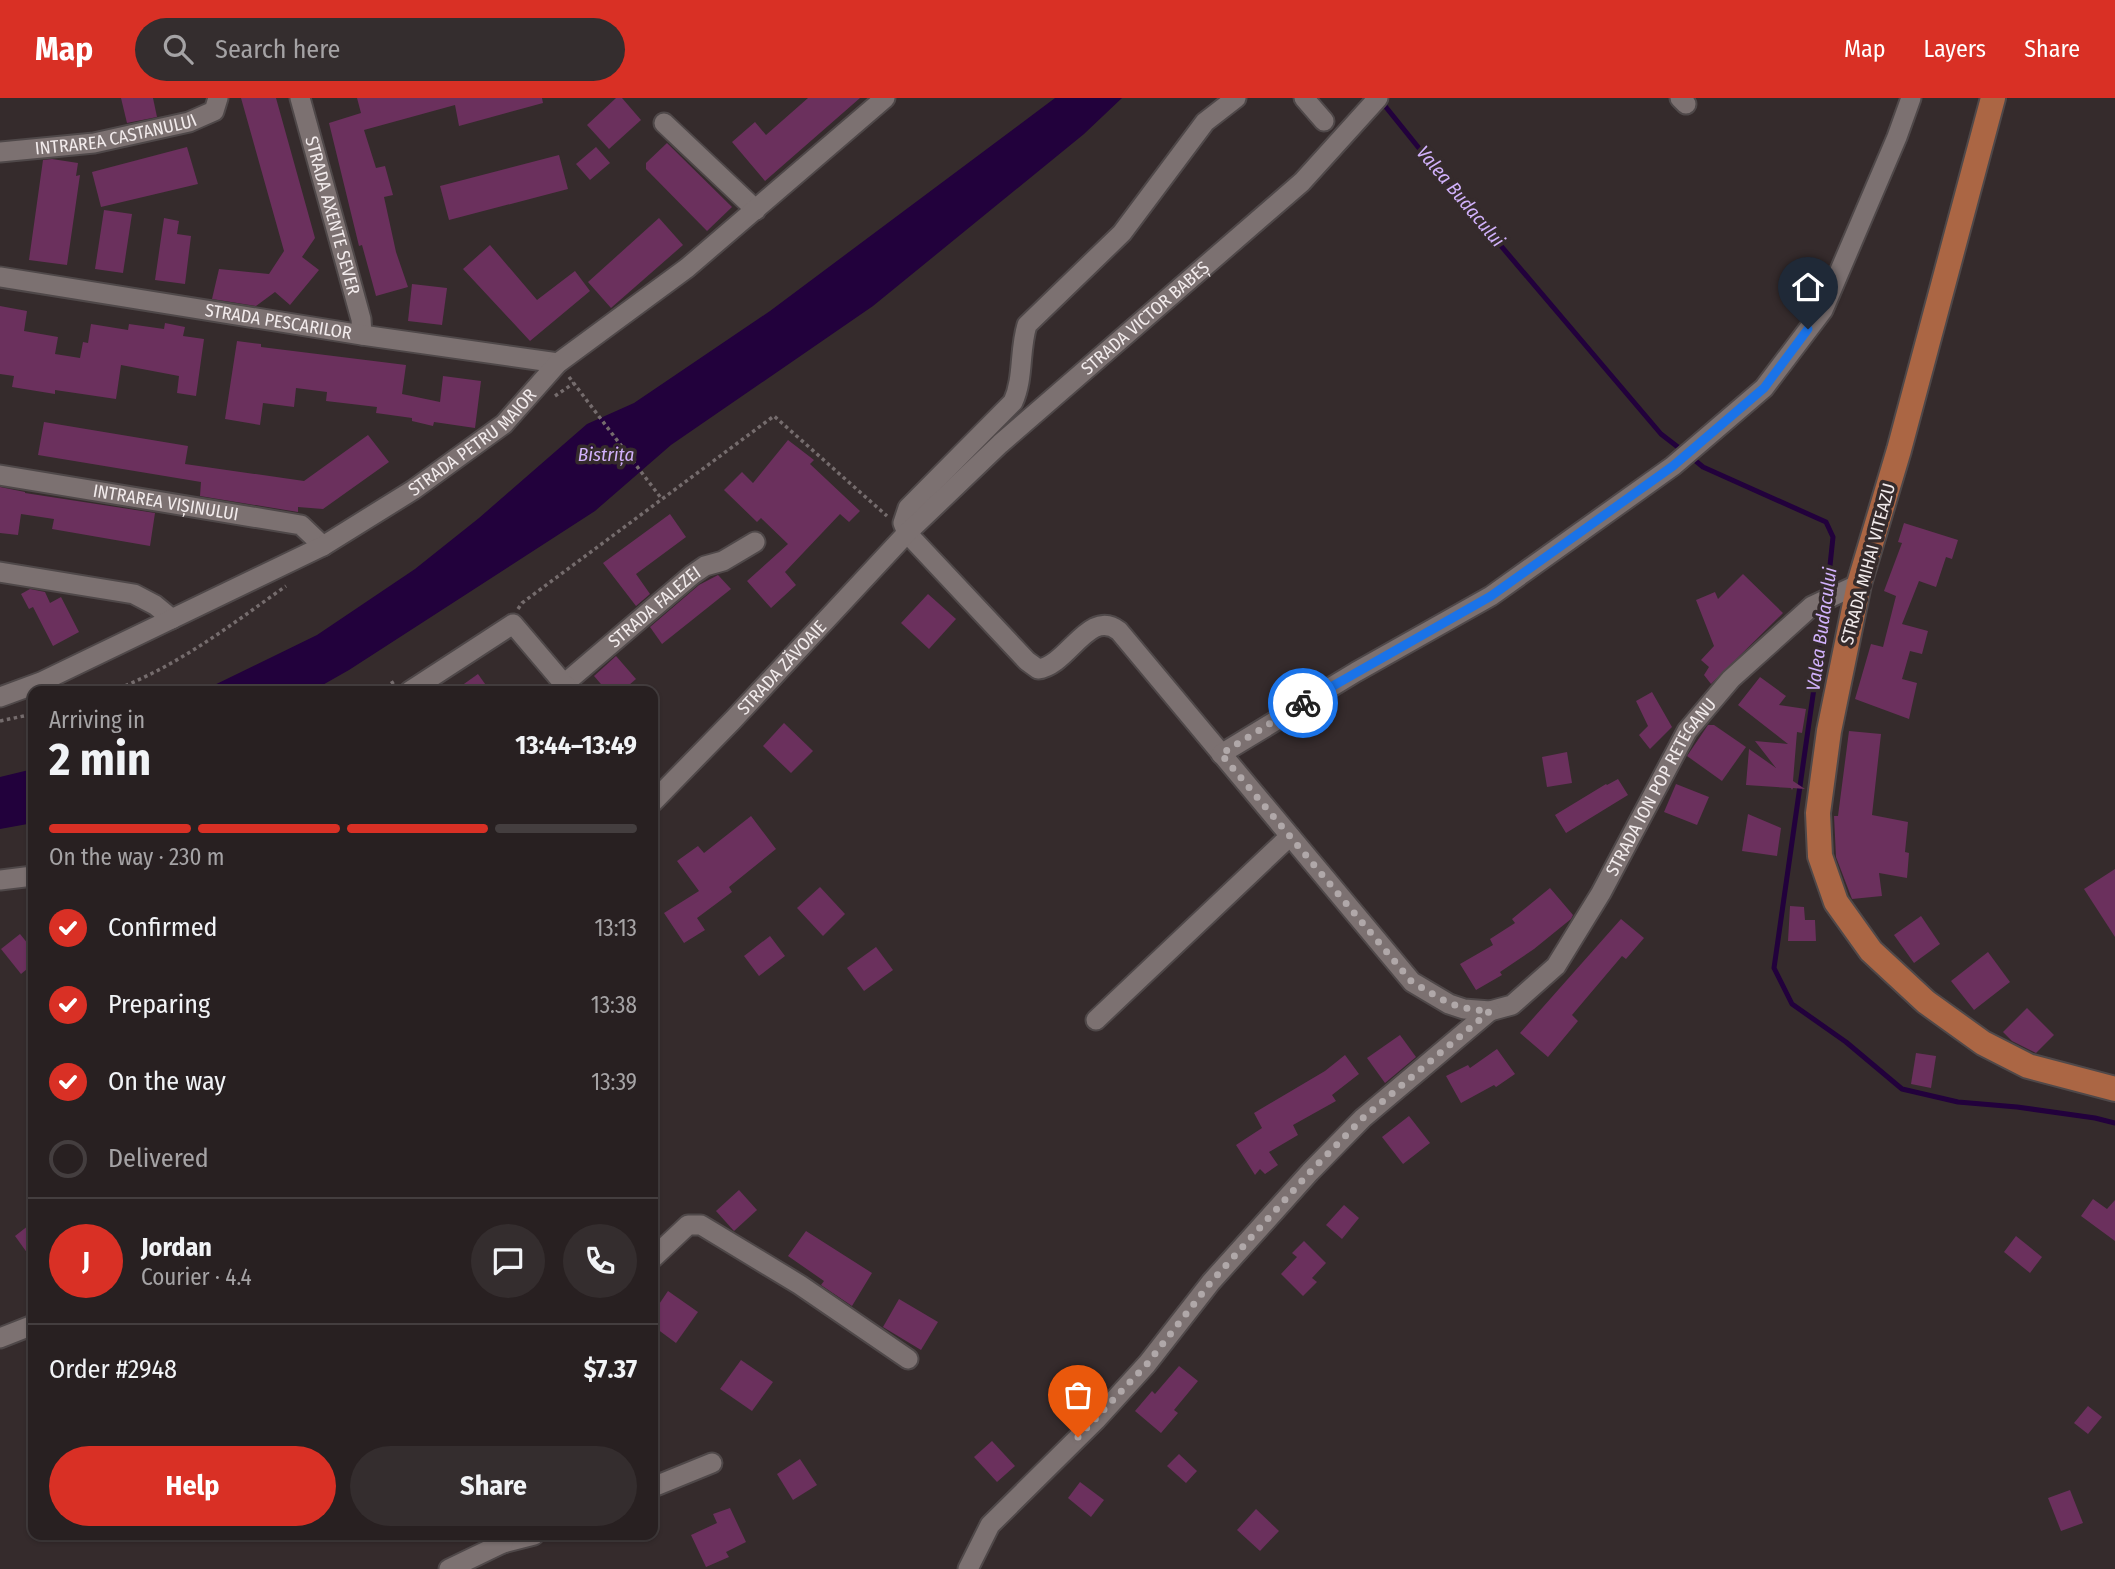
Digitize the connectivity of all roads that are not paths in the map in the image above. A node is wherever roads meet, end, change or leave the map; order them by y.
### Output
1 (218, 98) edge
2 (300, 98) edge
3 (885, 98) edge
4 (1236, 98) edge
5 (1304, 98) edge
6 (1911, 98) edge
7 (1993, 98) edge
8 (1375, 102) edge
9 (1324, 121) dead end
10 (664, 123) dead end
11 (0, 152) edge
12 (756, 210) junction
13 (0, 277) edge
14 (362, 335) junction
15 (558, 363) junction
16 (0, 475) edge
17 (907, 533) junction
18 (755, 542) dead end
19 (323, 545) junction
20 (0, 572) edge
21 (1850, 589) junction
22 (172, 620) junction
23 (31, 686) edge
24 (418, 686) edge
25 (565, 686) edge
26 (569, 686) edge
27 (28, 687) edge
28 (0, 697) edge
29 (1221, 754) junction
30 (658, 793) edge
31 (1290, 836) junction
32 (28, 877) edge
33 (0, 880) edge
34 (1490, 1011) junction
35 (1096, 1020) dead end
36 (2115, 1089) edge
37 (658, 1253) edge
38 (28, 1327) edge
39 (0, 1339) edge
40 (908, 1359) dead end
41 (712, 1462) dead end
42 (658, 1485) edge
43 (499, 1540) edge
44 (449, 1569) edge
45 (968, 1569) edge

1 - 11 street, INTRAREA CASTANULUI
2 - 14 street, STRADA AXENTE SEVER
3 - 12 street, STRADA PETRU MAIOR
4 - 17 street
5 - 9 street
6 - 29 street
7 - 21 main road, STRADA MIHAI VITEAZU
8 - 17 street, STRADA VICTOR BABEȘ
10 - 12 street
12 - 15 street, STRADA PETRU MAIOR
13 - 14 street, STRADA PESCARILOR
14 - 15 street, STRADA PESCARILOR
15 - 19 street, STRADA PETRU MAIOR
16 - 19 street, INTRAREA VIȘINULUI
17 - 29 street
17 - 30 street, STRADA ZĂVOAIE
18 - 26 street, STRADA FALEZEI
19 - 22 street, STRADA PETRU MAIOR
20 - 22 street
21 - 34 street, STRADA ION POP RETEGANU
21 - 36 main road, STRADA MIHAI VITEAZU
22 - 23 street, STRADA PETRU MAIOR
24 - 25 street, STRADA FALEZEI
27 - 28 street, STRADA PETRU MAIOR
29 - 31 street
31 - 34 street
31 - 35 street
32 - 33 street
34 - 45 street, STRADA ION POP RETEGANU
37 - 40 street
38 - 39 street
41 - 42 street
43 - 44 street

